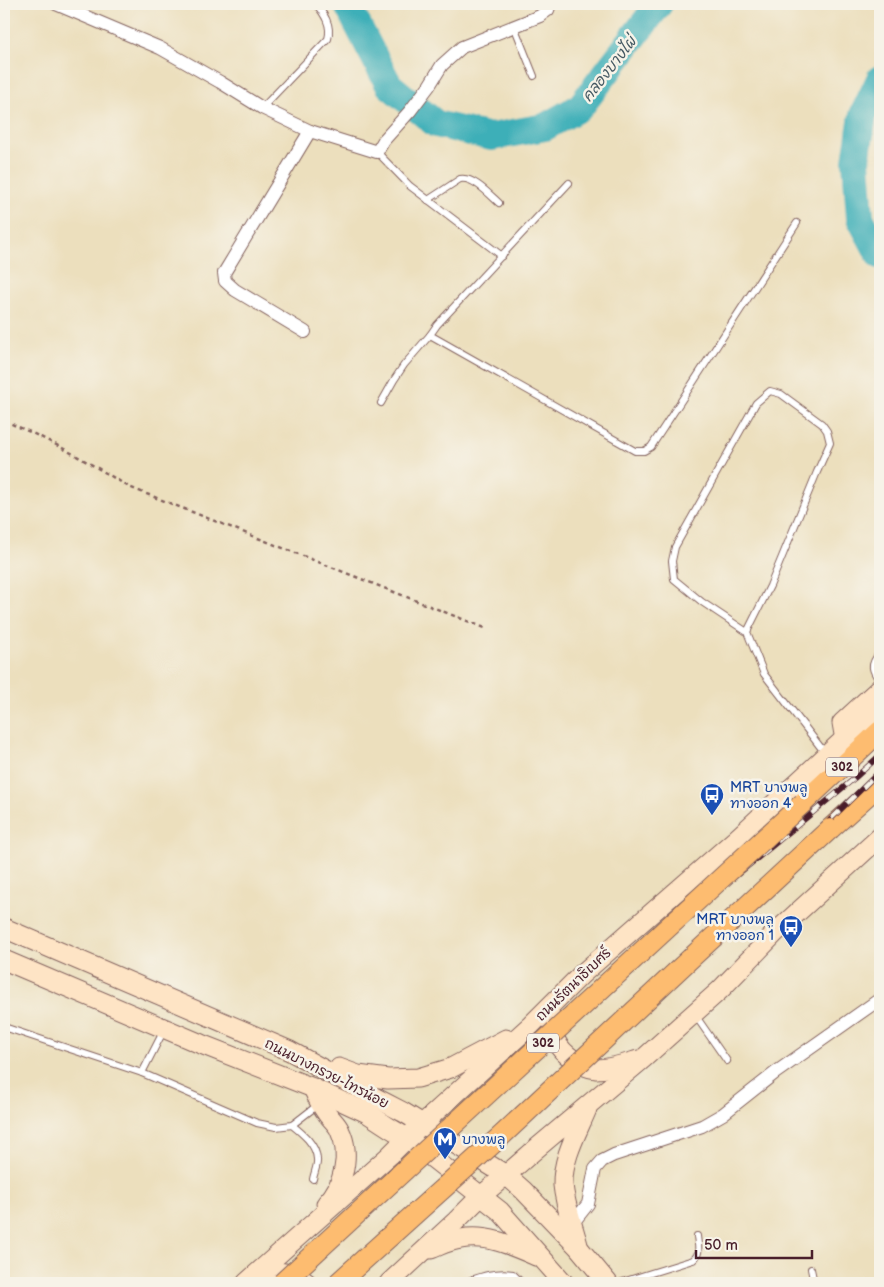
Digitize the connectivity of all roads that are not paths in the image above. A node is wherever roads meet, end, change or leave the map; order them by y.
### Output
1 (56, 4) edge
2 (316, 4) edge
3 (550, 4) edge
4 (71, 7) edge
5 (514, 26) junction
6 (534, 76) dead end
7 (262, 108) junction
8 (310, 131) junction
9 (377, 152) junction
10 (569, 183) dead end
11 (428, 200) junction
12 (499, 203) dead end
13 (797, 223) dead end
14 (502, 256) junction
15 (305, 332) dead end
16 (430, 335) junction
17 (381, 403) dead end
18 (747, 632) junction
19 (880, 653) edge
20 (880, 682) edge
21 (880, 688) edge
22 (880, 706) edge
23 (880, 731) edge
24 (845, 740) junction
25 (828, 756) junction
26 (880, 784) edge
27 (880, 837) edge
28 (4, 928) edge
29 (4, 960) edge
30 (567, 987) junction
31 (880, 999) edge
32 (694, 1014) junction
33 (531, 1025) junction
34 (4, 1027) edge
35 (164, 1028) junction
36 (290, 1051) junction
37 (644, 1058) junction
38 (727, 1061) dead end
39 (142, 1074) junction
40 (316, 1096) junction
41 (588, 1105) junction
42 (423, 1123) junction
43 (292, 1125) junction
44 (407, 1138) junction
45 (506, 1175) junction
46 (313, 1179) dead end
47 (481, 1196) junction
48 (553, 1221) junction
49 (572, 1224) junction
50 (697, 1236) dead end
51 (528, 1243) junction
52 (287, 1247) junction
53 (578, 1247) junction
54 (420, 1254) junction
55 (542, 1258) junction
56 (811, 1269) dead end
57 (246, 1283) edge
58 (282, 1283) edge
59 (307, 1283) edge
60 (338, 1283) edge
61 (389, 1283) edge
62 (463, 1283) edge
63 (522, 1283) edge
64 (564, 1283) edge
65 (608, 1283) edge
66 (619, 1283) edge
67 (814, 1283) edge

1 - 4 street
2 - 7 lane
3 - 5 street
4 - 7 street
5 - 6 lane
5 - 9 street
7 - 8 street
8 - 9 street
8 - 15 street
9 - 11 lane
10 - 14 lane
11 - 12 lane
11 - 14 lane
13 - 16 lane
14 - 16 lane
16 - 17 lane
18 - 18 lane
18 - 25 lane
19 - 20 lane
21 - 24 main road
22 - 24 main road, ถนนรัตนาธิเบศร์ / 302
23 - 58 main road, ถนนรัตนาธิเบศร์ / 302, bridge
24 - 25 main road, ถนนรัตนาธิเบศร์ / 302
25 - 30 main road, ถนนรัตนาธิเบศร์ / 302
26 - 60 main road, 302, bridge
27 - 32 main road
28 - 36 main road, ถนนบางกรวย-ไทรน้อย
29 - 35 main road, ถนนบางกรวย-ไทรน้อย
30 - 33 main road, ถนนรัตนาธิเบศร์ / 302
30 - 37 main road
31 - 49 street
32 - 37 main road
32 - 38 lane
33 - 36 main road
33 - 42 main road, ถนนรัตนาธิเบศร์ / 302
34 - 39 lane
35 - 39 lane
35 - 40 main road, ถนนบางกรวย-ไทรน้อย
36 - 42 main road, ถนนบางกรวย-ไทรน้อย
37 - 41 main road
39 - 43 lane
40 - 43 lane
40 - 44 main road, ถนนบางกรวย-ไทรน้อย
40 - 52 main road
41 - 45 main road
41 - 49 main road
42 - 44 main road, ถนนรัตนาธิเบศร์ / 302
42 - 45 main road, ถนนบางกรวย-ไทรน้อย
43 - 46 lane
44 - 47 main road, ถนนบางกรวย-ไทรน้อย
44 - 52 main road, ถนนรัตนาธิเบศร์ / 302
45 - 47 main road
45 - 48 main road, ถนนบางกรวย-ไทรน้อย
47 - 51 main road, ถนนบางกรวย-ไทรน้อย
47 - 54 main road
48 - 51 main road
48 - 53 main road, ถนนบางกรวย-ไทรน้อย
49 - 53 main road
50 - 66 lane
51 - 55 main road, ถนนบางกรวย-ไทรน้อย
52 - 57 main road, ถนนรัตนาธิเบศร์ / 302
53 - 65 main road, ถนนบางกรวย-ไทรน้อย
54 - 55 main road
54 - 61 main road
55 - 64 main road, ถนนบางกรวย-ไทรน้อย
56 - 67 lane
57 - 59 main road
62 - 63 lane

